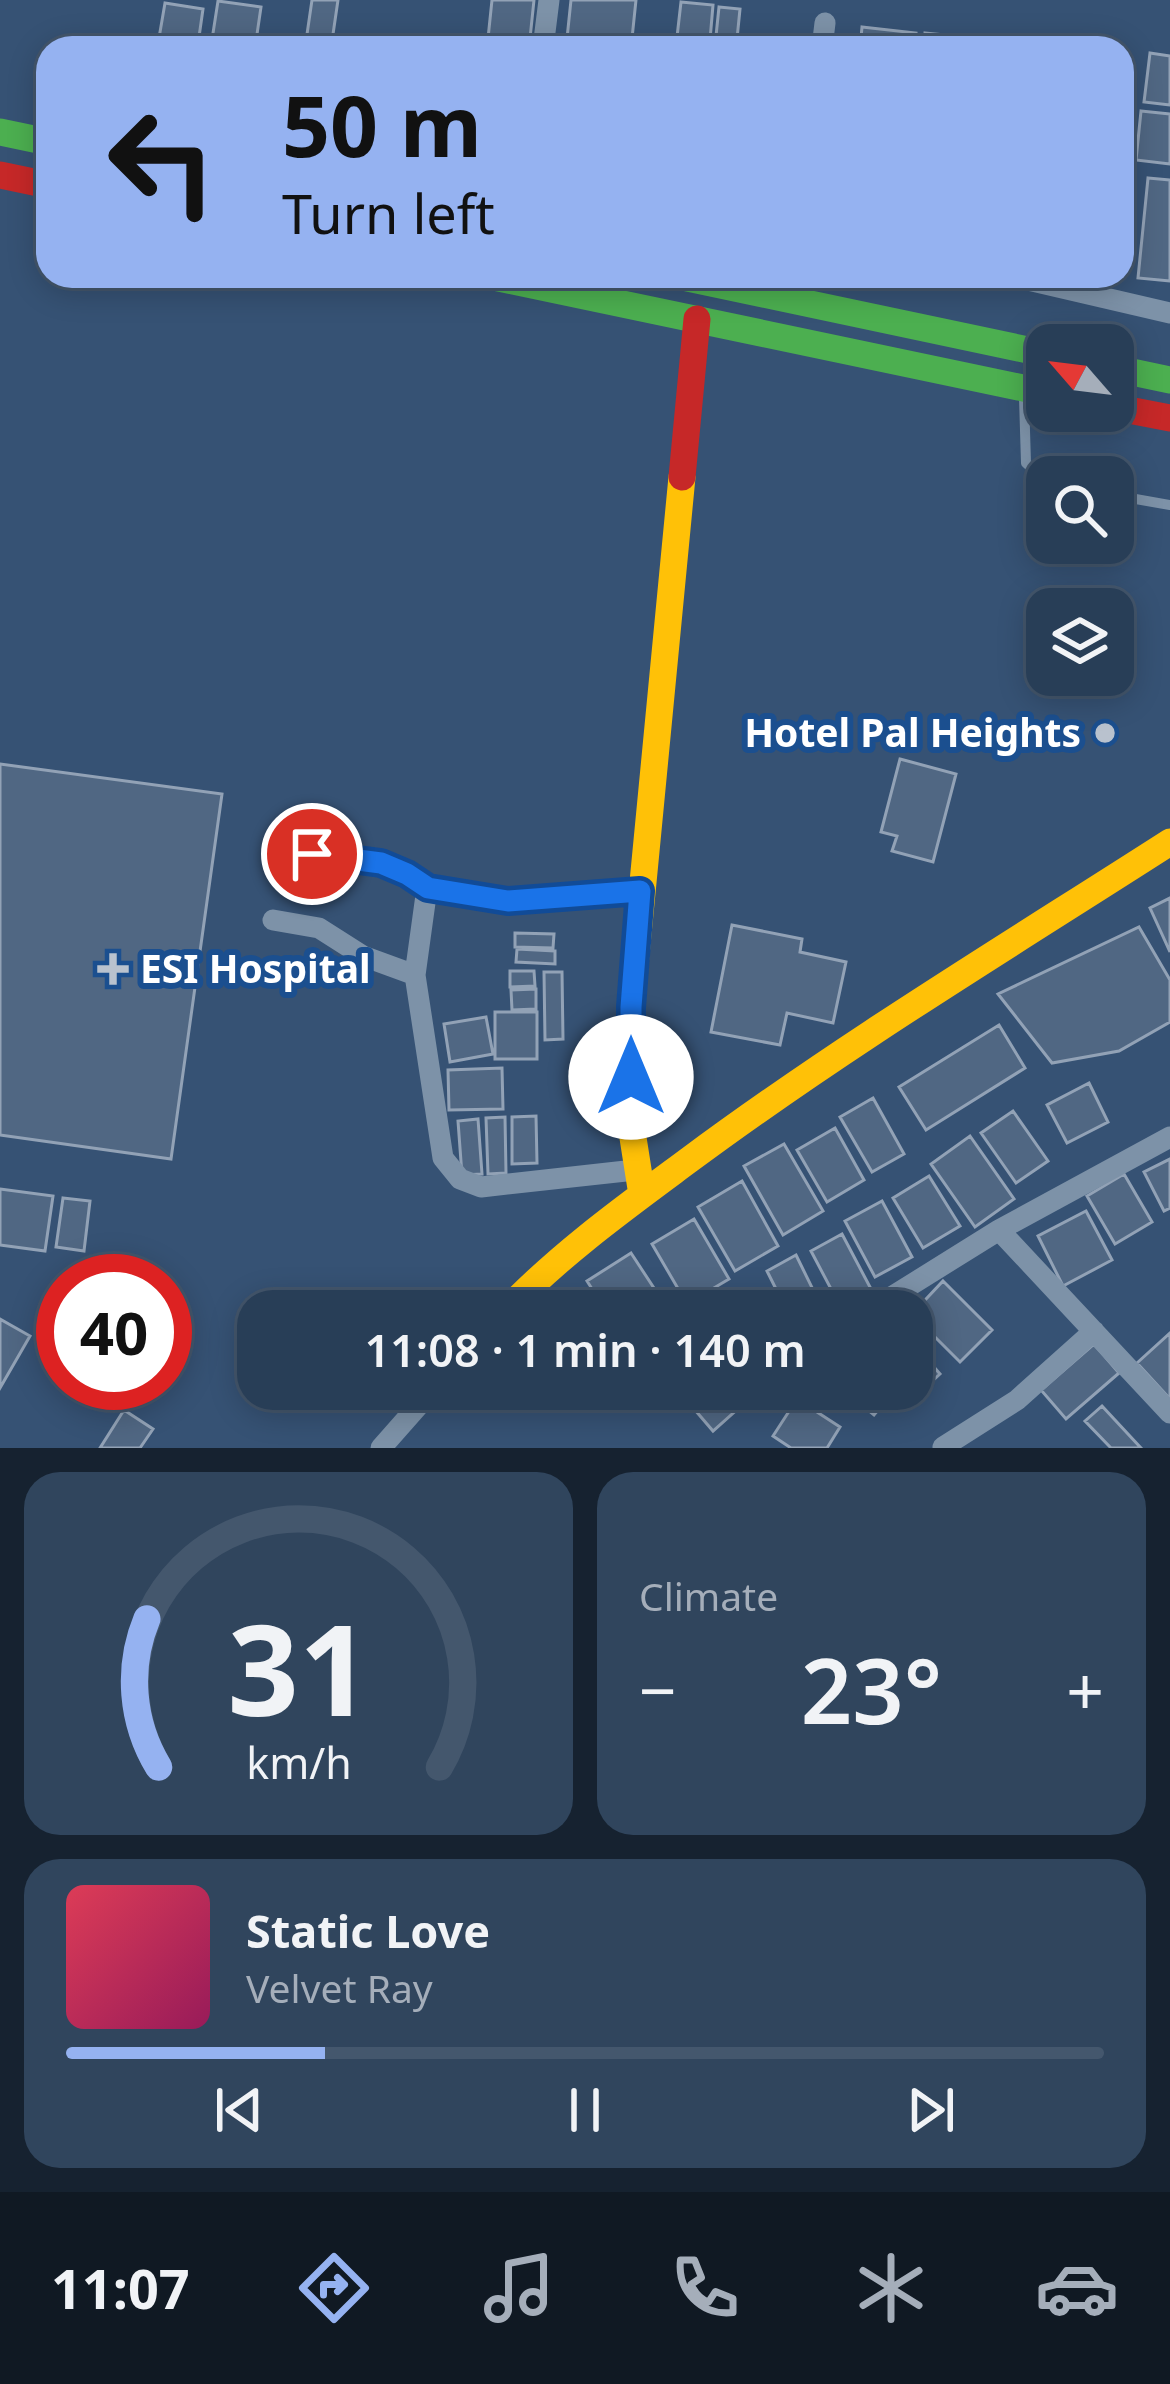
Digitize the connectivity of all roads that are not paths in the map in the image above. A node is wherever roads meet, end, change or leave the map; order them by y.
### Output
1 (549, 0) edge
2 (825, 23) dead end
3 (544, 36) edge
4 (823, 36) edge
5 (0, 132) edge
6 (36, 140) edge
7 (0, 175) edge
8 (36, 182) edge
9 (547, 288) edge
10 (734, 288) edge
11 (1063, 288) edge
12 (1170, 313) edge
13 (697, 319) junction
14 (913, 326) junction
15 (1026, 350) edge
16 (907, 362) junction
17 (1134, 372) edge
18 (1170, 380) edge
19 (1026, 389) edge
20 (1134, 410) edge
21 (1170, 418) edge
22 (1134, 499) edge
23 (1170, 506) edge
24 (1170, 842) edge
25 (312, 854) dead end
26 (428, 888) junction
27 (640, 891) junction
28 (273, 920) dead end
29 (415, 975) junction
30 (1170, 1137) edge
31 (638, 1182) junction
32 (999, 1230) junction
33 (526, 1290) edge
34 (903, 1290) edge
35 (1094, 1331) junction
36 (415, 1410) edge
37 (1170, 1413) edge
38 (943, 1447) edge
39 (381, 1448) edge

1 - 3 street
2 - 4 street
5 - 6 street
7 - 8 street
9 - 13 street
10 - 14 street
11 - 12 street
13 - 16 street
13 - 27 street
14 - 15 street
14 - 16 street
16 - 19 street
17 - 18 street
20 - 21 street
22 - 23 lane
24 - 31 street
25 - 26 street
26 - 27 street
26 - 29 street
27 - 31 street
28 - 29 street
29 - 31 street
30 - 32 street
31 - 33 street
32 - 34 street
32 - 35 street
35 - 37 street
35 - 38 street
36 - 39 street

